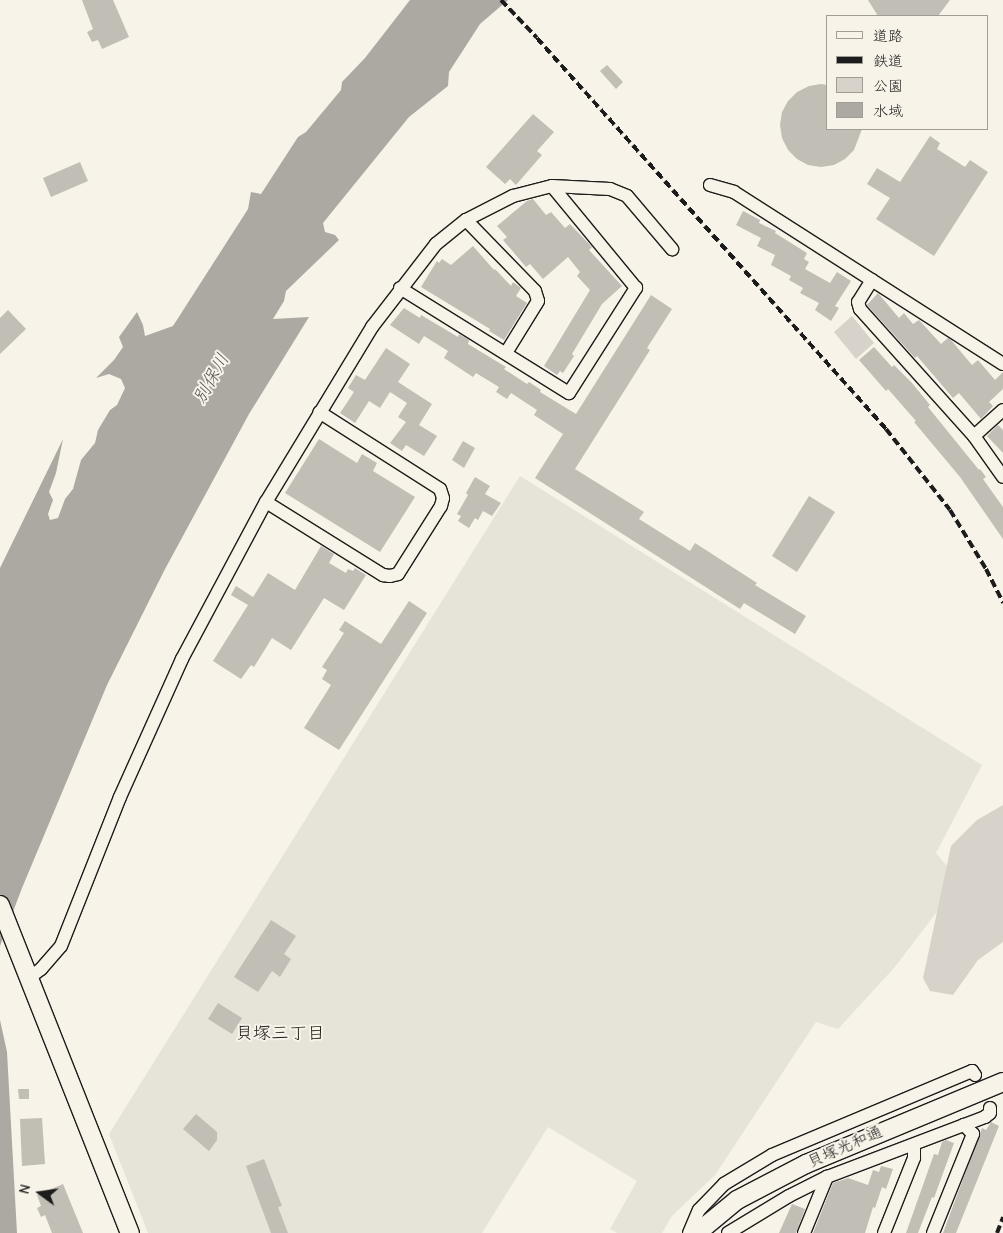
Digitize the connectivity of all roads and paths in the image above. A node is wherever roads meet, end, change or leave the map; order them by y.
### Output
1 (710, 185) dead end
2 (552, 186) junction
3 (466, 220) junction
4 (672, 248) dead end
5 (872, 280) junction
6 (400, 288) junction
7 (506, 353) junction
8 (1003, 364) edge
9 (1003, 410) edge
10 (319, 412) junction
11 (974, 436) junction
12 (1003, 477) edge
13 (266, 502) junction
14 (0, 905) edge
15 (29, 978) junction
16 (975, 1076) dead end
17 (1003, 1082) edge
18 (990, 1108) dead end
19 (964, 1125) junction
20 (914, 1145) junction
21 (826, 1177) junction
22 (130, 1233) edge
23 (689, 1233) edge
24 (697, 1233) edge
25 (728, 1233) edge
26 (804, 1233) edge
27 (884, 1233) edge
28 (933, 1233) edge

1 - 5 street
2 - 3 street
2 - 4 street
2 - 7 street
3 - 6 street
3 - 7 street
5 - 8 street
5 - 11 street
6 - 7 street
6 - 10 street
9 - 11 street
10 - 13 street
10 - 13 street
11 - 12 street
13 - 15 street
14 - 15 street
15 - 22 street
16 - 23 street
17 - 24 street, 貝塚光和通
18 - 19 street
19 - 20 street
19 - 28 street
20 - 21 street
20 - 27 street
21 - 25 street
21 - 26 street

